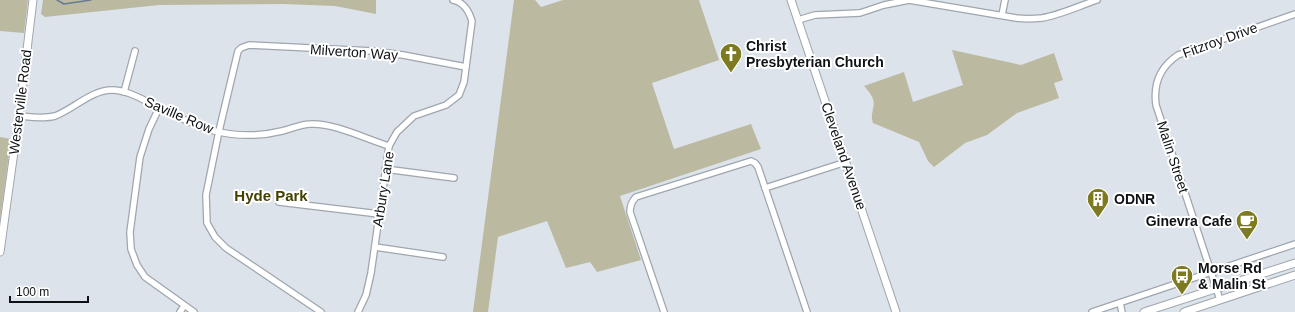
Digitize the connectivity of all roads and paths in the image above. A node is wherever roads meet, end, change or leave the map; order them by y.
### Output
1 (33, 0) edge
2 (453, 0) edge
3 (791, 0) edge
4 (909, 0) edge
5 (1005, 0) edge
6 (1097, 0) edge
7 (1295, 14) edge
8 (1002, 15) junction
9 (798, 20) junction
10 (135, 52) dead end
11 (466, 67) junction
12 (1157, 82) joint
13 (124, 92) junction
14 (159, 108) junction
15 (19, 116) junction
16 (219, 132) junction
17 (389, 146) junction
18 (846, 162) junction
19 (385, 169) junction
20 (454, 178) dead end
21 (765, 188) junction
22 (280, 202) dead end
23 (379, 214) junction
24 (1295, 244) edge
25 (375, 248) junction
26 (0, 252) edge
27 (443, 257) dead end
28 (1295, 263) edge
29 (1211, 272) junction
30 (1295, 275) edge
31 (1216, 289) junction
32 (1220, 300) junction
33 (1120, 303) junction
34 (1172, 303) junction
35 (184, 306) junction
36 (180, 312) edge
37 (194, 312) edge
38 (321, 312) edge
39 (358, 312) edge
40 (664, 312) edge
41 (807, 312) edge
42 (896, 312) edge
43 (1092, 312) edge
44 (1122, 312) edge
45 (1144, 312) edge
46 (1158, 312) edge
47 (1184, 312) edge

1 - 15 main road, Westerville Road
2 - 11 street, Arbury Lane
3 - 9 main road, Cleveland Avenue
4 - 8 street
4 - 9 street
5 - 8 street
6 - 8 street
7 - 12 street, Fitzroy Drive
9 - 18 main road, Cleveland Avenue
10 - 13 street
11 - 16 street, Milverton Way
11 - 17 street, Arbury Lane
12 - 29 street, Malin Street
13 - 14 street, Saville Row
13 - 15 street, Saville Row
14 - 16 street, Saville Row
14 - 35 street
15 - 26 main road, Westerville Road
16 - 17 street, Saville Row
16 - 38 street
17 - 19 street, Arbury Lane
18 - 21 street
18 - 42 main road, Cleveland Avenue
19 - 20 street
19 - 23 street, Arbury Lane
21 - 40 street
21 - 41 street
22 - 23 street
23 - 25 street, Arbury Lane
24 - 29 street
25 - 27 street
25 - 39 street, Arbury Lane
28 - 31 main road
29 - 31 street, Malin Street
29 - 33 street
30 - 32 main road
31 - 32 street, Malin Street
31 - 34 main road
32 - 47 main road
33 - 43 street
33 - 44 street
34 - 45 main road
34 - 46 main road
35 - 36 street
35 - 37 street

